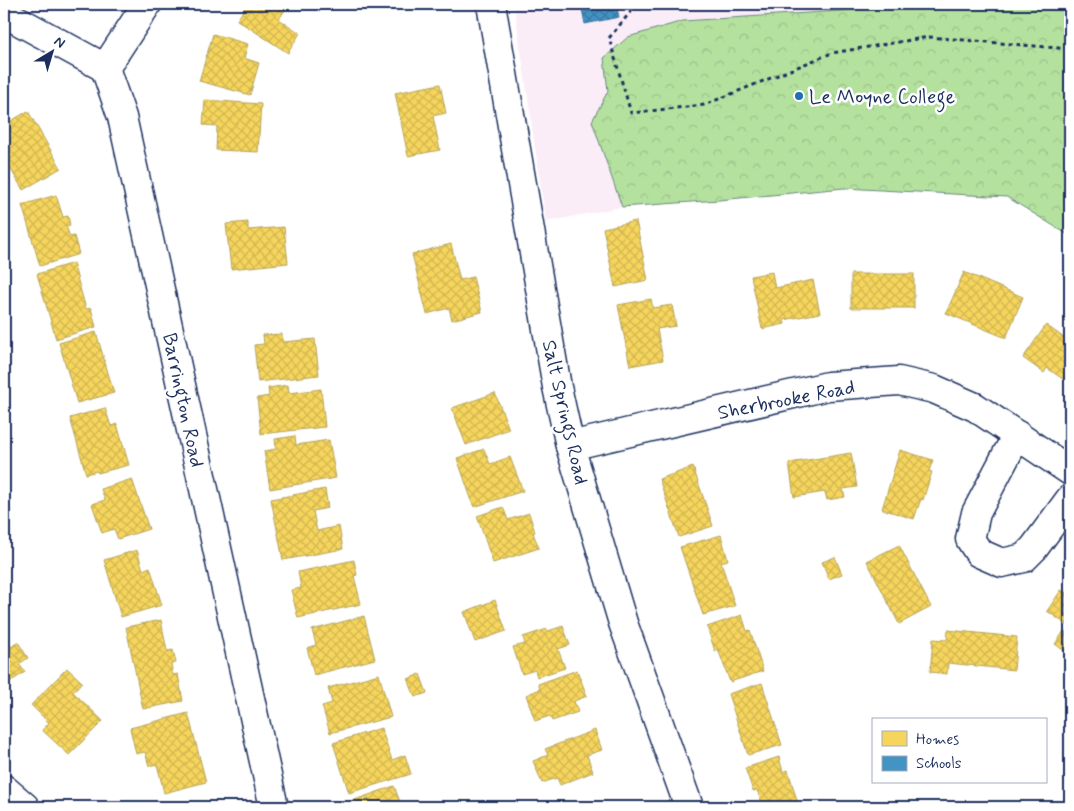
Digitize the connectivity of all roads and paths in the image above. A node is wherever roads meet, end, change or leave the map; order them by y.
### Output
1 (147, 4) edge
2 (491, 4) edge
3 (638, 4) edge
4 (4, 13) edge
5 (1070, 48) edge
6 (105, 68) junction
7 (1017, 435) junction
8 (570, 446) junction
9 (1070, 471) edge
10 (1070, 499) edge
11 (4, 789) edge
12 (25, 807) edge
13 (274, 807) edge
14 (689, 807) edge

1 - 6 street
2 - 8 street, Salt Springs Road
3 - 5 path
4 - 6 street
6 - 13 street, Barrington Road
7 - 8 street, Sherbrooke Road
7 - 9 street, Sherbrooke Road
7 - 10 street
8 - 14 street, Salt Springs Road
11 - 12 street

